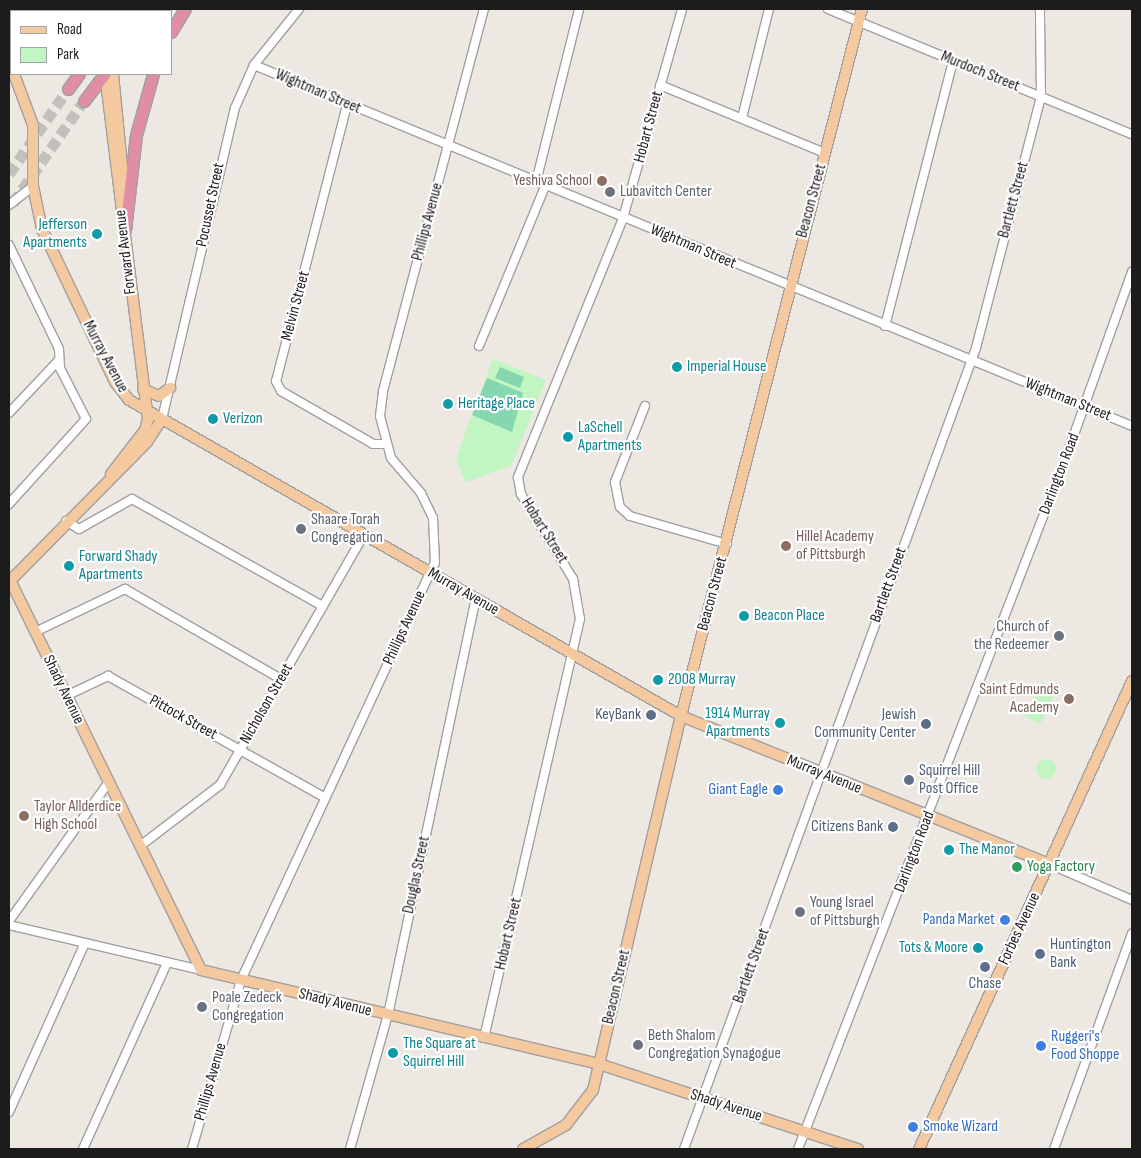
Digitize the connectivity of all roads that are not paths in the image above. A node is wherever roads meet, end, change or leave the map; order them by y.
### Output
1 (184, 9) edge
2 (299, 9) edge
3 (484, 9) edge
4 (579, 9) edge
5 (682, 9) edge
6 (769, 9) edge
7 (828, 9) edge
8 (862, 9) edge
9 (1040, 9) edge
10 (859, 21) junction
11 (172, 30) edge
12 (954, 61) junction
13 (254, 65) junction
14 (14, 75) edge
15 (78, 75) edge
16 (113, 75) edge
17 (153, 75) edge
18 (102, 77) edge
19 (660, 85) junction
20 (68, 89) tunnel mouth
21 (1041, 96) junction
22 (84, 101) tunnel mouth
23 (347, 106) junction
24 (742, 118) junction
25 (1132, 134) edge
26 (448, 146) junction
27 (825, 153) junction
28 (536, 182) junction
29 (33, 186) junction
30 (545, 187) junction
31 (9, 205) edge
32 (624, 218) junction
33 (125, 230) junction
34 (9, 245) edge
35 (1132, 272) edge
36 (791, 288) junction
37 (885, 326) junction
38 (479, 346) dead end
39 (59, 360) junction
40 (971, 360) junction
41 (170, 388) junction
42 (144, 390) junction
43 (645, 406) dead end
44 (1086, 406) junction
45 (147, 411) junction
46 (9, 413) edge
47 (162, 419) junction
48 (1132, 426) edge
49 (145, 430) junction
50 (385, 444) junction
51 (111, 474) junction
52 (9, 504) edge
53 (66, 521) junction
54 (364, 535) junction
55 (727, 544) junction
56 (431, 573) junction
57 (9, 581) edge
58 (476, 599) junction
59 (323, 606) junction
60 (35, 632) junction
61 (575, 656) junction
62 (281, 679) junction
63 (1132, 681) edge
64 (66, 696) junction
65 (681, 716) junction
66 (240, 750) junction
67 (822, 774) junction
68 (109, 782) junction
69 (325, 798) junction
70 (928, 817) junction
71 (140, 846) junction
72 (1049, 864) junction
73 (1132, 900) edge
74 (9, 923) edge
75 (1132, 934) edge
76 (85, 943) junction
77 (167, 963) junction
78 (201, 970) junction
79 (241, 980) junction
80 (388, 1015) junction
81 (484, 1038) junction
82 (599, 1064) junction
83 (705, 1099) junction
84 (9, 1112) edge
85 (806, 1132) junction
86 (83, 1149) edge
87 (192, 1149) edge
88 (350, 1149) edge
89 (523, 1149) edge
90 (684, 1149) edge
91 (798, 1149) edge
92 (858, 1149) edge
93 (919, 1149) edge
94 (1054, 1149) edge

1 - 11 highway
2 - 13 street, Pocusset Street
3 - 26 street, Phillips Avenue
4 - 28 street
5 - 19 street, Hobart Street
6 - 24 street
7 - 10 street, Murdoch Street
8 - 10 main road, Beacon Street
9 - 21 street, Bartlett Street
10 - 12 street, Murdoch Street
10 - 27 main road, Beacon Street
12 - 21 street, Murdoch Street
12 - 37 street
13 - 23 street, Wightman Street
13 - 41 street, Pocusset Street
14 - 29 main road, Murray Avenue
15 - 20 highway
16 - 33 main road
17 - 33 highway
18 - 22 highway
18 - 33 main road, Forward Avenue
19 - 24 street
19 - 32 street, Hobart Street
21 - 25 street, Murdoch Street
21 - 40 street, Bartlett Street
23 - 26 street, Wightman Street
23 - 50 street, Melvin Street
24 - 27 street
26 - 28 street, Wightman Street
26 - 50 street, Phillips Avenue
27 - 36 main road, Beacon Street
28 - 30 street, Wightman Street
29 - 31 street
29 - 45 main road, Murray Avenue
30 - 32 street, Wightman Street
30 - 38 street
32 - 36 street, Wightman Street
32 - 61 street, Hobart Street
33 - 42 main road, Forward Avenue
34 - 39 street
35 - 44 street, Darlington Road
36 - 37 street, Wightman Street
36 - 55 main road, Beacon Street
37 - 40 street, Wightman Street
39 - 46 street
39 - 52 street
40 - 44 street, Wightman Street
40 - 67 street, Bartlett Street
41 - 42 main road
41 - 47 street, Pocusset Street
42 - 45 main road, Forward Avenue
43 - 55 street
44 - 48 street, Wightman Street
44 - 70 street, Darlington Road
45 - 47 main road, Murray Avenue
45 - 49 main road, Forward Avenue
47 - 49 main road
47 - 51 main road
47 - 54 main road, Murray Avenue
49 - 51 main road
50 - 56 street, Phillips Avenue
51 - 53 main road
53 - 57 main road
53 - 59 street
54 - 56 main road, Murray Avenue
54 - 59 street, Nicholson Street
55 - 65 main road, Beacon Street
56 - 58 main road, Murray Avenue
56 - 69 street, Phillips Avenue
57 - 60 main road, Shady Avenue
58 - 61 main road, Murray Avenue
58 - 80 street, Douglas Street
59 - 62 street, Nicholson Street
60 - 62 street
60 - 64 main road, Shady Avenue
61 - 65 main road, Murray Avenue
61 - 81 street, Hobart Street
62 - 66 street, Nicholson Street
63 - 72 main road, Forbes Avenue
64 - 66 street, Pittock Street
64 - 68 main road, Shady Avenue
65 - 67 main road, Murray Avenue
65 - 82 main road, Beacon Street
66 - 69 street, Pittock Street
66 - 71 street, Nicholson Street
67 - 70 main road, Murray Avenue
67 - 83 street, Bartlett Street
68 - 71 main road, Shady Avenue
68 - 74 street
69 - 79 street, Phillips Avenue
70 - 72 main road, Murray Avenue
70 - 85 street, Darlington Road
71 - 78 main road, Shady Avenue
72 - 73 street, Murray Avenue
72 - 93 main road, Forbes Avenue
74 - 76 street
75 - 94 street
76 - 77 street
76 - 84 street
77 - 78 street
77 - 86 street
78 - 79 main road, Shady Avenue
79 - 80 main road, Shady Avenue
79 - 87 street, Phillips Avenue
80 - 81 main road, Shady Avenue
80 - 88 street, Douglas Street
81 - 82 main road, Shady Avenue
82 - 83 main road, Shady Avenue
82 - 89 main road, Beacon Street
83 - 85 main road, Shady Avenue
83 - 90 street, Bartlett Street
85 - 91 street, Darlington Road
85 - 92 main road, Shady Avenue

